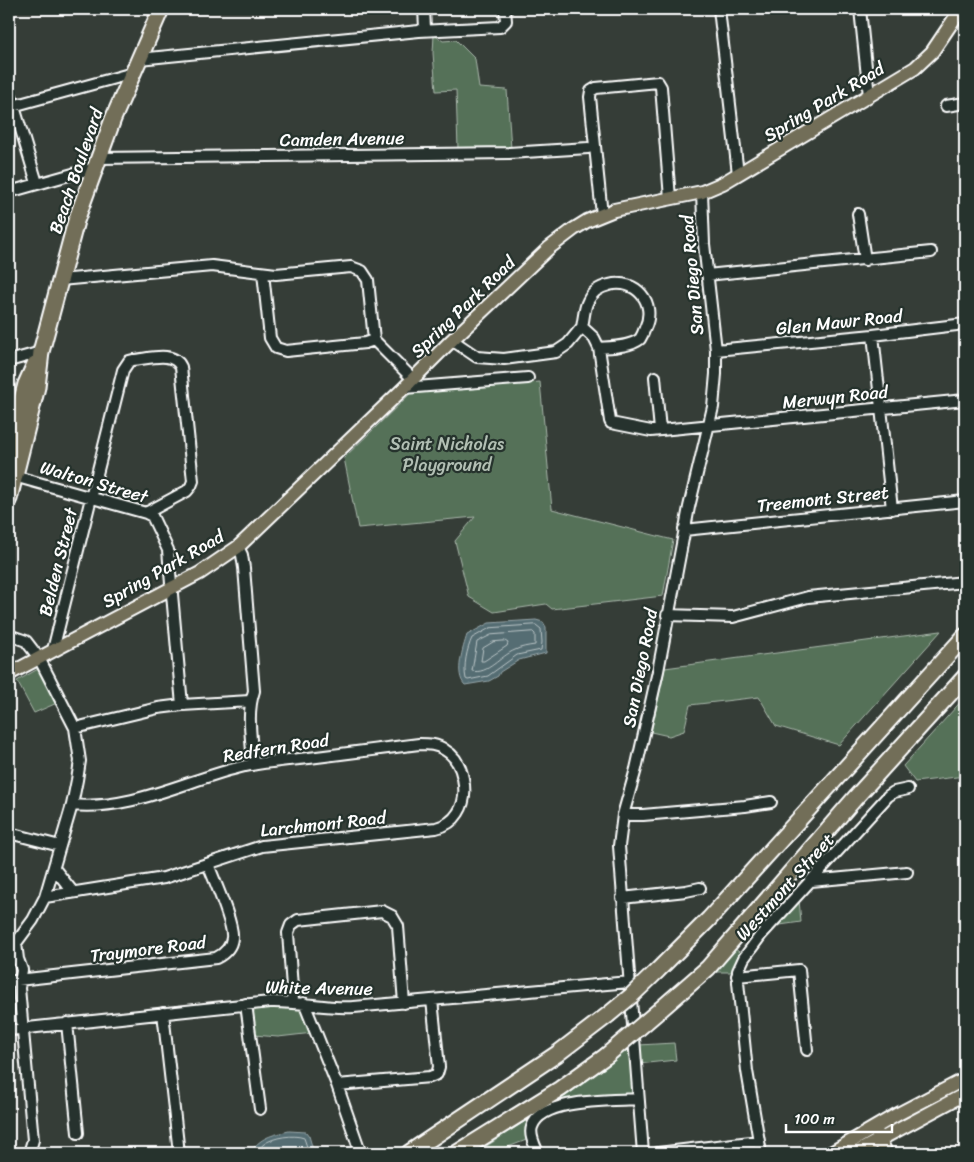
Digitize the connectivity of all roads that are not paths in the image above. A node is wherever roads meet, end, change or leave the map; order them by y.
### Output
1 (161, 9) edge
2 (424, 9) edge
3 (505, 9) edge
4 (720, 9) edge
5 (860, 9) edge
6 (961, 9) edge
7 (422, 30) junction
8 (136, 66) junction
9 (9, 90) edge
10 (869, 96) junction
11 (965, 103) edge
12 (11, 106) edge
13 (946, 106) dead end
14 (588, 148) dead end
15 (96, 163) junction
16 (738, 174) junction
17 (37, 183) junction
18 (9, 192) edge
19 (702, 192) junction
20 (670, 198) junction
21 (858, 214) dead end
22 (602, 215) junction
23 (931, 252) dead end
24 (864, 260) junction
25 (263, 273) junction
26 (707, 275) junction
27 (60, 280) junction
28 (965, 324) edge
29 (582, 327) junction
30 (873, 335) junction
31 (374, 340) junction
32 (452, 340) junction
33 (599, 348) junction
34 (716, 350) junction
35 (41, 352) junction
36 (9, 361) edge
37 (655, 377) dead end
38 (528, 378) dead end
39 (409, 384) junction
40 (965, 400) edge
41 (881, 409) junction
42 (708, 426) junction
43 (660, 430) junction
44 (9, 448) edge
45 (11, 477) edge
46 (92, 497) junction
47 (9, 499) edge
48 (965, 501) edge
49 (892, 509) junction
50 (146, 513) junction
51 (684, 530) junction
52 (238, 547) junction
53 (965, 582) edge
54 (171, 587) junction
55 (667, 615) junction
56 (9, 635) edge
57 (965, 636) edge
58 (53, 650) junction
59 (39, 658) junction
60 (9, 674) edge
61 (965, 677) edge
62 (250, 701) junction
63 (182, 705) junction
64 (75, 728) junction
65 (253, 765) junction
66 (463, 786) joint
67 (908, 789) dead end
68 (771, 802) dead end
69 (72, 805) junction
70 (623, 815) junction
71 (9, 833) edge
72 (60, 846) junction
73 (208, 864) junction
74 (54, 868) junction
75 (907, 872) dead end
76 (811, 881) junction
77 (700, 888) dead end
78 (73, 892) junction
79 (44, 896) junction
80 (622, 898) junction
81 (12, 946) edge
82 (737, 976) junction
83 (14, 981) edge
84 (629, 982) junction
85 (432, 1000) junction
86 (293, 1002) junction
87 (304, 1003) junction
88 (404, 1003) junction
89 (246, 1004) junction
90 (163, 1012) junction
91 (67, 1023) junction
92 (22, 1028) junction
93 (9, 1030) edge
94 (807, 1050) dead end
95 (965, 1079) edge
96 (337, 1084) junction
97 (965, 1094) edge
98 (638, 1099) junction
99 (260, 1109) dead end
100 (78, 1133) dead end
101 (877, 1134) junction
102 (759, 1141) junction
103 (359, 1148) dead end
104 (29, 1153) edge
105 (179, 1153) edge
106 (408, 1153) edge
107 (457, 1153) edge
108 (538, 1153) edge
109 (643, 1153) edge
110 (658, 1153) edge
111 (761, 1153) edge
112 (831, 1153) edge
113 (855, 1153) edge
114 (886, 1153) edge

1 - 8 highway, Beach Boulevard
2 - 7 street
3 - 7 street
4 - 16 street
5 - 10 street
6 - 10 main road, Spring Park Road
7 - 8 street
8 - 12 street
8 - 15 highway, Beach Boulevard
9 - 12 street
10 - 16 main road, Spring Park Road
11 - 13 street
12 - 17 street
14 - 15 street, Camden Avenue
15 - 17 street, Camden Avenue
15 - 27 highway, Beach Boulevard
16 - 19 main road, Spring Park Road
17 - 18 street, Camden Avenue
19 - 20 main road, Spring Park Road
19 - 26 street, San Diego Road
20 - 22 main road, Spring Park Road
20 - 22 street
21 - 24 street
22 - 32 main road, Spring Park Road
23 - 24 street
24 - 26 street
25 - 27 street
25 - 31 street
25 - 31 street
26 - 34 street, San Diego Road
27 - 35 highway, Beach Boulevard
28 - 30 street, Glen Mawr Road
29 - 32 street
29 - 33 street
29 - 33 street
30 - 34 street, Glen Mawr Road
30 - 41 street
31 - 39 street
32 - 39 main road, Spring Park Road
33 - 43 street, Merwyn Road
34 - 42 street, San Diego Road
35 - 36 street
35 - 44 highway, Beach Boulevard
35 - 45 highway, Beach Boulevard
37 - 43 street
38 - 39 street
39 - 52 main road, Spring Park Road
40 - 41 street, Merwyn Road
41 - 42 street, Merwyn Road
41 - 49 street
42 - 43 street, Merwyn Road
42 - 51 street, San Diego Road
45 - 46 street, Walton Street
45 - 47 highway, Beach Boulevard
46 - 50 street, Walton Street
46 - 50 street, Belden Street
46 - 58 street, Belden Street
48 - 49 street, Treemont Street
49 - 51 street, Treemont Street
50 - 54 street, Walton Street
51 - 55 street, San Diego Road
52 - 54 main road, Spring Park Road
52 - 62 street
53 - 55 street
54 - 58 main road, Spring Park Road
54 - 63 street, Walton Street
55 - 70 street, San Diego Road
56 - 59 street
57 - 106 highway, bridge
58 - 59 main road, Spring Park Road
59 - 60 main road, Spring Park Road
59 - 64 street
61 - 107 highway, bridge
62 - 63 street
62 - 65 street
63 - 64 street
64 - 69 street
65 - 66 street, Redfern Road
65 - 69 street, Redfern Road
66 - 73 street, Larchmont Road
67 - 76 street, Westmont Street
68 - 70 street
69 - 72 street
70 - 80 street, San Diego Road
71 - 72 street
72 - 74 street
73 - 78 street, Larchmont Road
73 - 83 street, Traymore Road
74 - 78 street
74 - 79 street
75 - 76 street
76 - 82 street, Westmont Street
77 - 80 street
78 - 79 street, Larchmont Road
79 - 81 street
80 - 84 street, San Diego Road
81 - 83 street
82 - 94 street
82 - 102 street
83 - 92 street
84 - 85 street, White Avenue
84 - 98 street, San Diego Road
85 - 88 street, White Avenue
85 - 96 street
86 - 87 street, White Avenue
86 - 88 street
86 - 89 street, White Avenue
87 - 88 street, White Avenue
87 - 96 street
89 - 90 street, White Avenue
89 - 99 street
90 - 91 street, White Avenue
90 - 105 street
91 - 92 street, White Avenue
91 - 100 street
92 - 93 street, White Avenue
92 - 104 street
95 - 101 main road
96 - 103 street
97 - 101 main road
98 - 108 street
98 - 109 street, San Diego Road
101 - 112 main road
101 - 113 main road
101 - 114 main road
102 - 110 street
102 - 111 street

